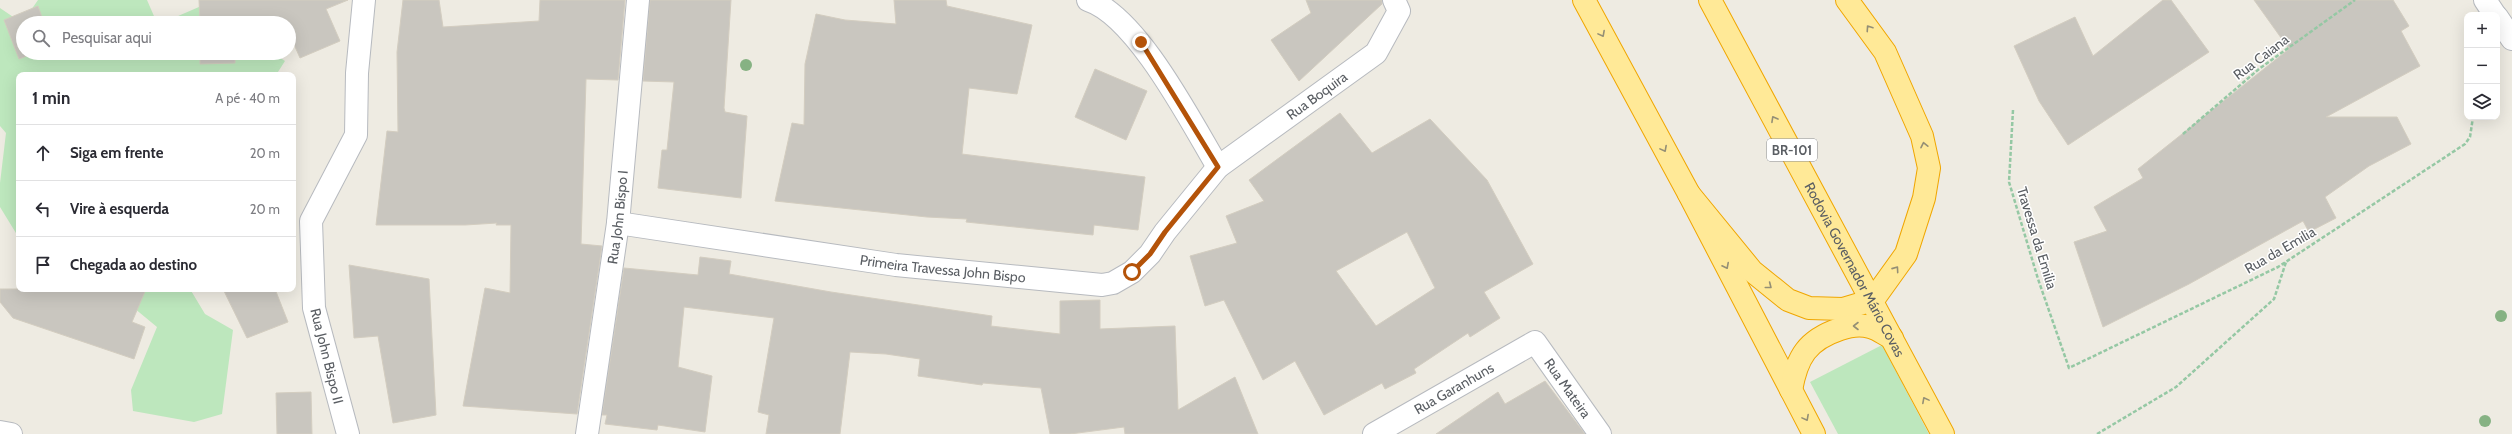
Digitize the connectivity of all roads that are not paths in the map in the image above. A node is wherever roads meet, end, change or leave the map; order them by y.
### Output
1 (364, 0) edge
2 (638, 0) edge
3 (1088, 0) edge
4 (1584, 0) edge
5 (1710, 0) edge
6 (1847, 0) edge
7 (2485, 0) edge
8 (1397, 6) edge
9 (2493, 12) edge
10 (2500, 22) edge
11 (2512, 39) edge
12 (1218, 167) junction
13 (1689, 194) junction
14 (618, 223) junction
15 (1873, 300) junction
16 (1892, 338) junction
17 (1535, 342) joint
18 (1790, 390) junction
19 (0, 432) edge
20 (11, 434) edge
21 (348, 434) edge
22 (587, 434) edge
23 (1374, 434) edge
24 (1600, 434) edge
25 (1814, 434) edge
26 (1943, 434) edge

1 - 21 street, Rua John Bispo II
2 - 14 street, Rua John Bispo I
3 - 12 street
4 -> 13 highway
15 -> 5 highway, Rodovia Governador Mário Covas / BR-101
15 -> 6 highway
7 - 9 street
8 - 12 street, Rua Boquira
10 - 11 street
12 - 14 street, Primeira Travessa John Bispo
13 -> 15 highway
13 -> 18 highway
14 - 22 street, Rua John Bispo I
15 - 16 highway, Rodovia Governador Mário Covas / BR-101
16 -> 18 highway
26 -> 16 highway, Rodovia Governador Mário Covas / BR-101
17 - 23 street, Rua Garanhuns
17 - 24 street, Rua Mateira
18 -> 25 highway
19 - 20 street

